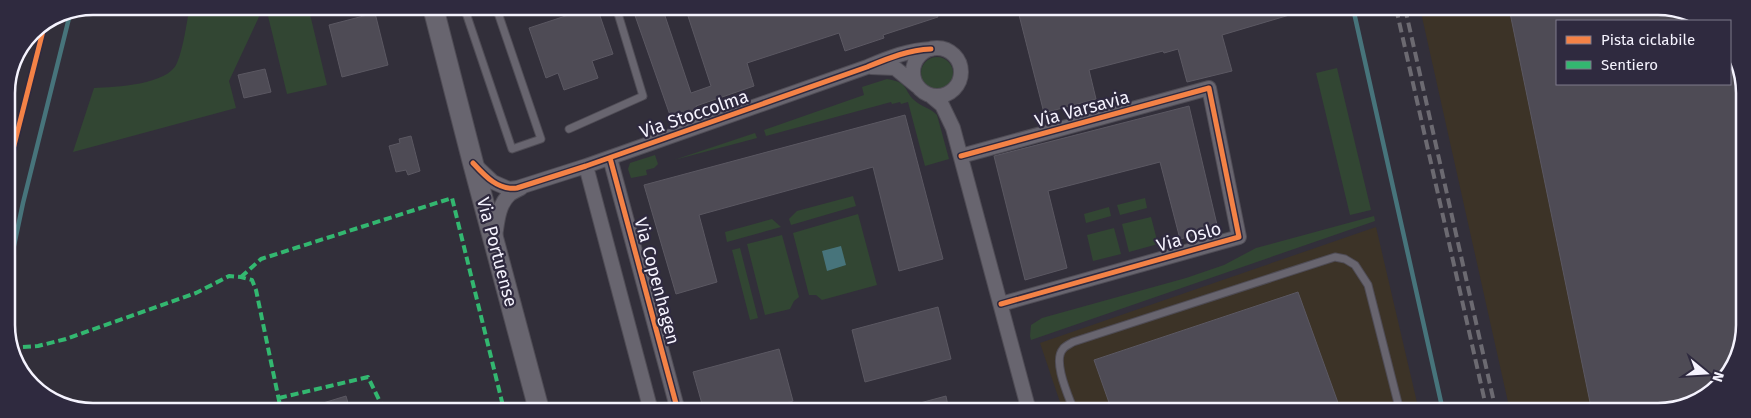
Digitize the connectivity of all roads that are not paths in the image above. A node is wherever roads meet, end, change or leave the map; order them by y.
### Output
1 (435, 15) edge
2 (467, 15) edge
3 (499, 15) edge
4 (618, 15) edge
5 (931, 49) junction
6 (867, 67) junction
7 (917, 86) junction
8 (1210, 88) joint
9 (954, 89) junction
10 (930, 95) junction
11 (953, 128) junction
12 (569, 130) dead end
13 (961, 156) junction
14 (610, 158) junction
15 (473, 162) junction
16 (586, 166) junction
17 (523, 186) junction
18 (495, 248) junction
19 (1000, 304) junction
20 (537, 403) edge
21 (650, 403) edge
22 (676, 403) edge
23 (1027, 403) edge
24 (1071, 403) edge
25 (1398, 403) edge

1 - 15 street, Via Portuense
2 - 3 lane
4 - 12 lane
5 - 6 street, Via Stoccolma
5 - 7 street
5 - 9 street
6 - 7 street, Via Stoccolma
6 - 14 street, Via Stoccolma
7 - 10 street
8 - 13 street, Via Varsavia
8 - 19 street, Via Oslo
9 - 10 street
9 - 11 street
10 - 11 street
11 - 13 street
13 - 19 street
14 - 16 street, Via Stoccolma
14 - 22 street, Via Copenhagen
15 - 17 street, Via Stoccolma
15 - 18 street, Via Portuense
16 - 17 street, Via Stoccolma
16 - 21 street
17 - 18 street, Via Stoccolma
18 - 20 street, Via Portuense
19 - 23 street
24 - 25 lane

